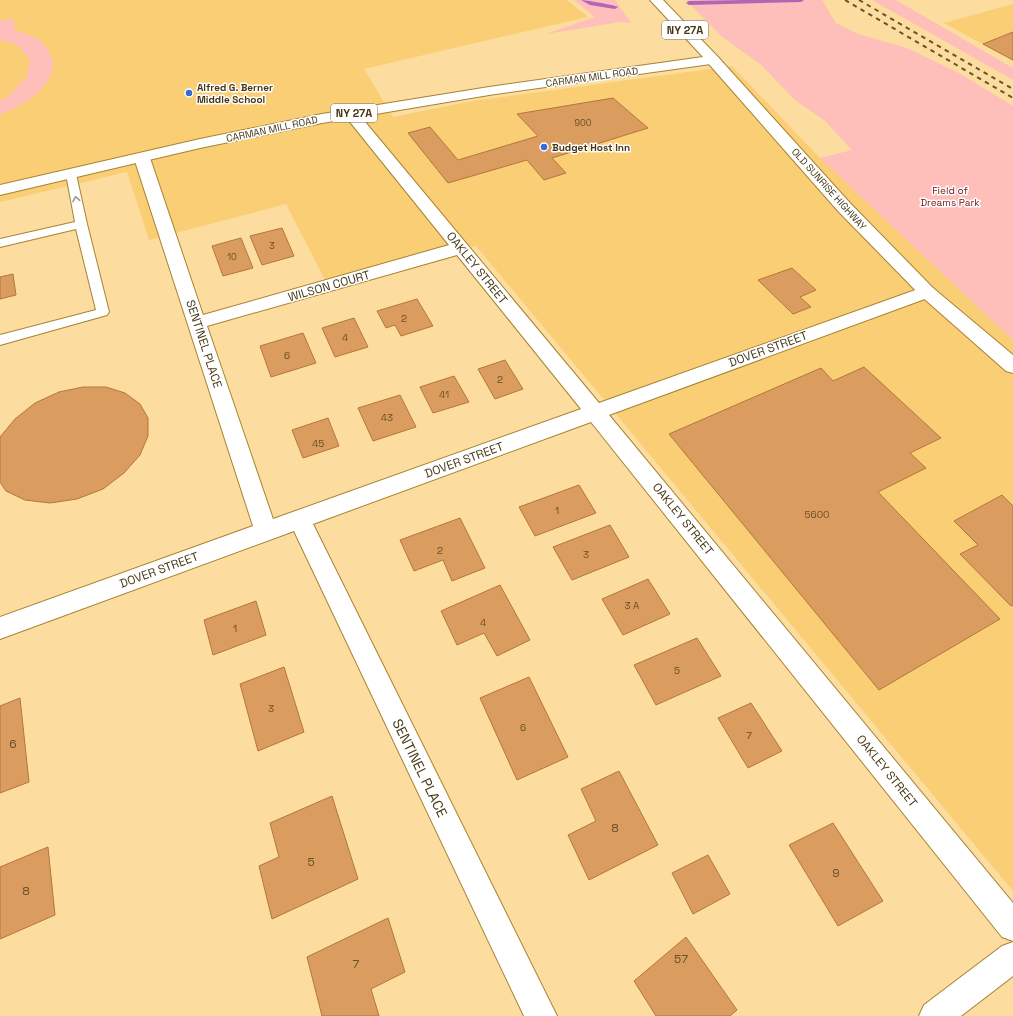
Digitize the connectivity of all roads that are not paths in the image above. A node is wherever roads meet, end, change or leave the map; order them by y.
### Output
1 (656, 0) edge
2 (713, 60) junction
3 (351, 114) junction
4 (142, 158) junction
5 (71, 174) junction
6 (0, 190) edge
7 (80, 224) junction
8 (0, 243) edge
9 (460, 248) junction
10 (927, 292) junction
11 (197, 323) junction
12 (0, 340) edge
13 (1013, 366) edge
14 (596, 412) junction
15 (299, 520) junction
16 (266, 531) junction
17 (0, 628) edge
18 (1013, 926) edge
19 (1013, 957) edge
20 (541, 1016) edge
21 (936, 1016) edge

1 - 2 street, OLD SUNRISE HIGHWAY / NY 27A
2 - 3 street, CARMAN MILL ROAD / NY 27A
2 - 10 street, OLD SUNRISE HIGHWAY
3 - 4 street, CARMAN MILL ROAD / NY 27A
3 - 9 street, OAKLEY STREET
4 - 5 street, CARMAN MILL ROAD / NY 27A
4 - 11 street, SENTINEL PLACE
5 - 6 street, CARMAN MILL ROAD / NY 27A
7 -> 5 lane
7 - 8 lane
7 - 12 lane
9 - 11 street, WILSON COURT
9 - 14 street, OAKLEY STREET
10 - 13 street, OLD SUNRISE HIGHWAY
10 - 14 street, DOVER STREET
11 - 16 street, SENTINEL PLACE
14 - 15 street, DOVER STREET
14 - 18 street, OAKLEY STREET
15 - 16 street, DOVER STREET
15 - 20 street, SENTINEL PLACE
16 - 17 street, DOVER STREET
19 - 21 street

